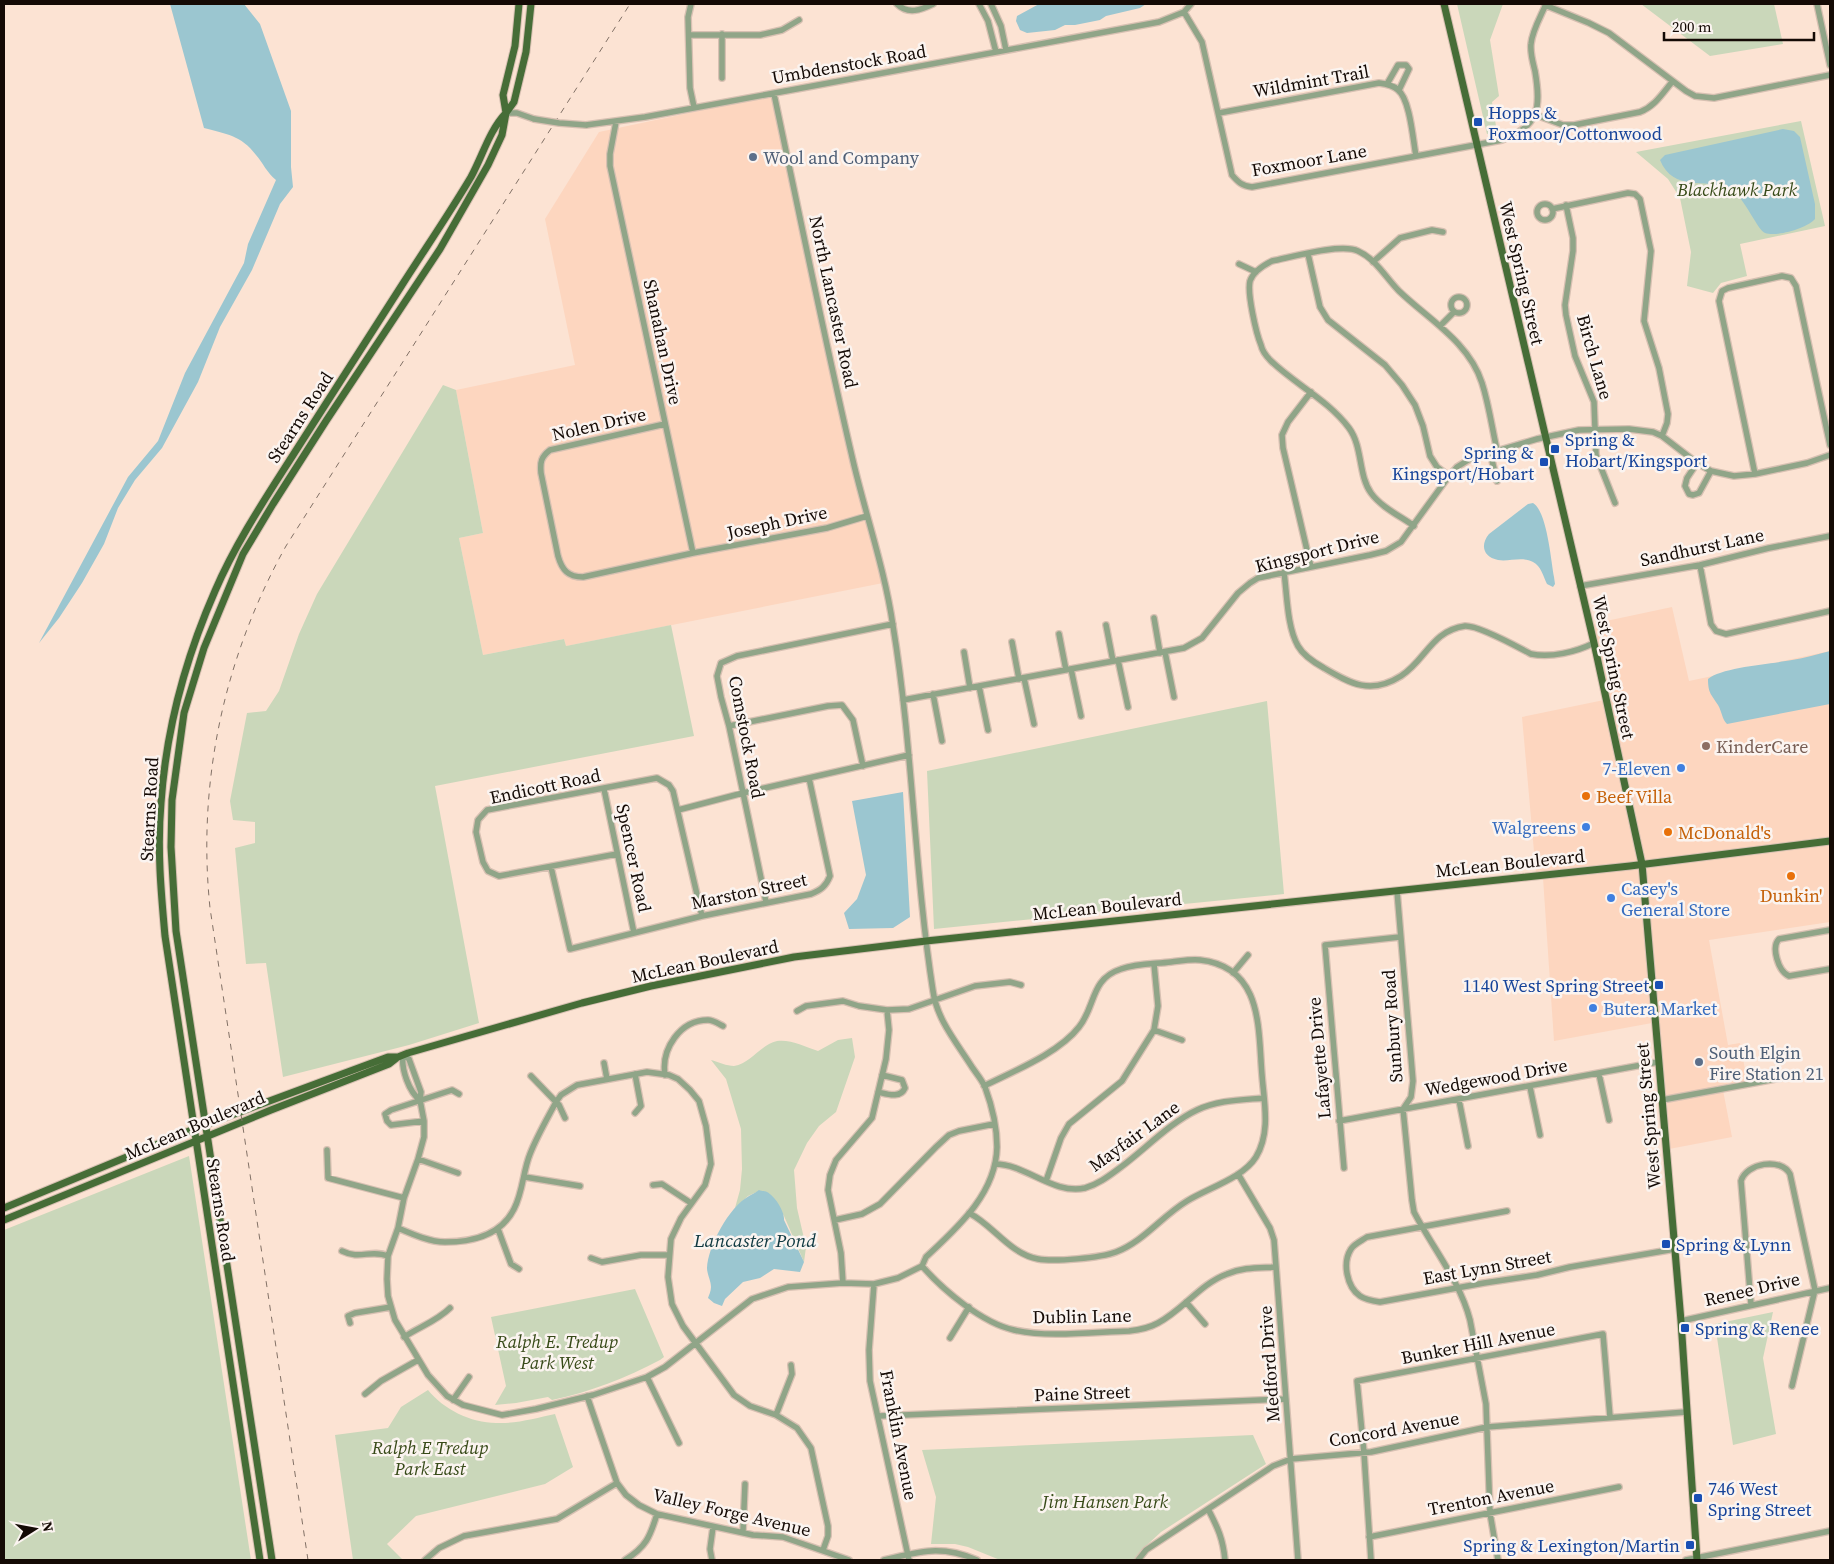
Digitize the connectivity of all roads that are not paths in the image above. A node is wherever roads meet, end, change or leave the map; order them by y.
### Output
1 (519, 4) edge
2 (531, 4) edge
3 (691, 4) edge
4 (897, 4) edge
5 (934, 4) edge
6 (979, 4) edge
7 (991, 4) edge
8 (1191, 4) edge
9 (1444, 4) edge
10 (1546, 4) edge
11 (1817, 4) edge
12 (1184, 12) junction
13 (799, 20) dead end
14 (722, 34) junction
15 (689, 35) junction
16 (1006, 50) junction
17 (996, 52) junction
18 (1830, 65) edge
19 (1830, 75) edge
20 (722, 78) dead end
21 (1672, 82) junction
22 (1387, 84) junction
23 (1399, 90) junction
24 (774, 94) junction
25 (694, 107) junction
26 (506, 113) junction
27 (1219, 113) junction
28 (1536, 115) junction
29 (616, 122) junction
30 (1476, 144) junction
31 (1416, 156) junction
32 (1566, 205) junction
33 (1552, 209) dead end
34 (1442, 232) dead end
35 (1308, 254) junction
36 (1373, 262) junction
37 (1239, 264) dead end
38 (1256, 272) junction
39 (1454, 312) dead end
40 (1440, 326) junction
41 (1311, 392) junction
42 (665, 424) junction
43 (1594, 429) junction
44 (1662, 436) junction
45 (1545, 437) junction
46 (1830, 445) edge
47 (1494, 451) junction
48 (1830, 455) edge
49 (1697, 462) junction
50 (1711, 471) junction
51 (1755, 474) junction
52 (1449, 476) junction
53 (1497, 481) dead end
54 (1615, 503) dead end
55 (867, 516) junction
56 (1414, 526) junction
57 (1830, 536) edge
58 (693, 553) junction
59 (1700, 565) junction
60 (1311, 567) junction
61 (1284, 572) junction
62 (1580, 586) junction
63 (1830, 611) edge
64 (1154, 618) dead end
65 (893, 624) junction
66 (1106, 625) dead end
67 (1059, 634) dead end
68 (1012, 642) dead end
69 (1594, 643) junction
70 (964, 652) dead end
71 (1162, 652) junction
72 (1116, 661) junction
73 (1069, 670) junction
74 (1022, 678) junction
75 (979, 686) junction
76 (970, 688) junction
77 (933, 694) junction
78 (1174, 697) dead end
79 (903, 700) junction
80 (1128, 707) dead end
81 (1081, 716) dead end
82 (1034, 724) dead end
83 (729, 726) junction
84 (988, 730) dead end
85 (942, 742) dead end
86 (909, 755) junction
87 (863, 766) junction
88 (809, 778) junction
89 (604, 789) junction
90 (743, 793) junction
91 (678, 810) junction
92 (1830, 841) edge
93 (616, 854) junction
94 (1642, 864) junction
95 (550, 867) junction
96 (1396, 891) junction
97 (766, 902) junction
98 (702, 916) junction
99 (1830, 930) edge
100 (634, 933) junction
101 (1400, 937) junction
102 (926, 941) junction
103 (1248, 955) dead end
104 (1154, 964) junction
105 (1830, 969) edge
106 (1233, 973) junction
107 (1021, 985) dead end
108 (934, 1000) junction
109 (887, 1010) junction
110 (797, 1011) dead end
111 (723, 1026) dead end
112 (1154, 1030) junction
113 (1182, 1040) dead end
114 (400, 1056) junction
115 (1658, 1062) junction
116 (604, 1064) dead end
117 (635, 1074) junction
118 (1599, 1074) junction
119 (665, 1075) junction
120 (882, 1075) junction
121 (531, 1076) dead end
122 (1787, 1077) dead end
123 (607, 1078) junction
124 (984, 1086) junction
125 (1530, 1087) junction
126 (878, 1092) junction
127 (459, 1094) dead end
128 (1264, 1098) junction
129 (420, 1100) junction
130 (1459, 1100) junction
131 (1662, 1100) junction
132 (556, 1102) junction
133 (1403, 1109) junction
134 (635, 1113) dead end
135 (566, 1118) dead end
136 (1609, 1120) dead end
137 (424, 1121) junction
138 (1339, 1121) junction
139 (206, 1124) junction
140 (994, 1124) junction
141 (194, 1129) junction
142 (1540, 1134) dead end
143 (208, 1137) junction
144 (196, 1142) junction
145 (1468, 1146) dead end
146 (327, 1150) dead end
147 (418, 1159) junction
148 (995, 1164) junction
149 (1344, 1168) dead end
150 (458, 1173) dead end
151 (1238, 1174) junction
152 (525, 1177) junction
153 (1046, 1181) junction
154 (653, 1185) dead end
155 (580, 1186) dead end
156 (404, 1198) junction
157 (691, 1203) junction
158 (4, 1208) edge
159 (1507, 1211) dead end
160 (969, 1213) junction
161 (4, 1220) edge
162 (835, 1220) junction
163 (398, 1228) junction
164 (1422, 1228) junction
165 (498, 1229) junction
166 (1675, 1249) junction
167 (342, 1251) dead end
168 (670, 1255) junction
169 (388, 1256) junction
170 (591, 1258) dead end
171 (922, 1266) junction
172 (1276, 1267) junction
173 (519, 1269) dead end
174 (843, 1283) junction
175 (874, 1284) junction
176 (1457, 1287) junction
177 (1830, 1288) edge
178 (1815, 1290) junction
179 (1186, 1302) junction
180 (1751, 1304) junction
181 (390, 1307) junction
182 (970, 1307) junction
183 (450, 1308) dead end
184 (1680, 1320) junction
185 (350, 1323) dead end
186 (1205, 1324) dead end
187 (404, 1337) junction
188 (950, 1338) dead end
189 (695, 1344) junction
190 (1477, 1358) junction
191 (418, 1360) junction
192 (791, 1364) dead end
193 (469, 1377) dead end
194 (646, 1377) junction
195 (1792, 1386) dead end
196 (365, 1394) dead end
197 (587, 1396) junction
198 (1286, 1399) junction
199 (453, 1400) junction
200 (1686, 1412) junction
201 (776, 1415) junction
202 (879, 1416) junction
203 (1610, 1417) junction
204 (1487, 1427) junction
205 (679, 1443) dead end
206 (1364, 1452) junction
207 (1291, 1459) junction
208 (617, 1483) junction
209 (745, 1484) dead end
210 (1619, 1487) dead end
211 (1208, 1509) junction
212 (1490, 1512) junction
213 (657, 1514) junction
214 (713, 1527) junction
215 (742, 1531) junction
216 (1830, 1531) edge
217 (1369, 1537) junction
218 (823, 1550) junction
219 (908, 1557) edge
220 (1697, 1559) edge
221 (260, 1560) edge
222 (272, 1560) edge
223 (425, 1560) edge
224 (625, 1560) edge
225 (712, 1560) edge
226 (849, 1560) edge
227 (884, 1560) edge
228 (977, 1560) edge
229 (1138, 1560) edge
230 (1225, 1560) edge
231 (1298, 1560) edge
232 (1371, 1560) edge
233 (1498, 1560) edge
234 (1686, 1560) edge

1 - 26 main road, Stearns Road
2 - 26 main road, Stearns Road
3 - 15 street
4 - 5 street
6 - 17 street
7 - 16 street
8 - 12 street, Umbdenstock Road
9 - 30 main road, West Spring Street
10 - 21 street
10 - 28 street
11 - 18 street
12 - 16 street, Umbdenstock Road
12 - 27 street, Foxmoor Lane
13 - 14 street
14 - 15 street
14 - 20 street
15 - 25 street
16 - 17 street, Umbdenstock Road
17 - 24 street, Umbdenstock Road
19 - 21 street
21 - 28 street
22 - 23 street, Wildmint Trail
22 - 23 street
22 - 27 street, Wildmint Trail
23 - 31 street
24 - 25 street, Umbdenstock Road
24 - 55 street, North Lancaster Road
25 - 29 street, Umbdenstock Road
26 - 29 street, Umbdenstock Road, bridge
26 - 139 main road, Stearns Road
26 - 141 main road, Stearns Road
27 - 31 street, Foxmoor Lane
28 - 30 street, Foxmoor Lane
29 - 42 street, Shanahan Drive
30 - 31 street, Foxmoor Lane
30 - 45 main road, West Spring Street
32 - 33 street
32 - 43 street, Birch Lane
32 - 44 street
34 - 36 street
35 - 36 street
35 - 38 street
35 - 52 street
36 - 40 street
37 - 38 street
38 - 41 street
39 - 40 street
40 - 47 street
41 - 56 street
41 - 60 street
42 - 58 street, Shanahan Drive
42 - 58 street, Nolen Drive
43 - 44 street, Kingsport Drive
43 - 45 street, Kingsport Drive
43 - 54 street, Birch Lane
44 - 49 street
45 - 47 street, Kingsport Drive
45 - 62 main road, West Spring Street
46 - 51 street
47 - 52 street, Kingsport Drive
47 - 53 street
48 - 51 street
49 - 50 street
49 - 50 street
50 - 51 street
52 - 56 street, Kingsport Drive
55 - 58 street, Joseph Drive
55 - 65 street, North Lancaster Road
56 - 60 street, Kingsport Drive
57 - 59 street, Sandhurst Lane
59 - 62 street, Sandhurst Lane
59 - 63 street
60 - 61 street, Kingsport Drive
61 - 69 street
61 - 71 street, Kingsport Drive
62 - 69 main road, West Spring Street
64 - 71 street
65 - 79 street, North Lancaster Road
65 - 83 street, Comstock Road
66 - 72 street
67 - 73 street
68 - 74 street
69 - 94 main road, West Spring Street
70 - 76 street
71 - 72 street, Kingsport Drive
71 - 78 street
72 - 73 street, Kingsport Drive
72 - 80 street
73 - 74 street, Kingsport Drive
73 - 81 street
74 - 75 street, Kingsport Drive
74 - 82 street
75 - 76 street, Kingsport Drive
75 - 84 street
76 - 77 street, Kingsport Drive
77 - 79 street, Kingsport Drive
77 - 85 street
79 - 86 street, North Lancaster Road
83 - 87 street
83 - 90 street, Comstock Road
86 - 87 street
86 - 102 street, North Lancaster Road
87 - 88 street
88 - 90 street
88 - 97 street, Marston Street
89 - 91 street, Endicott Road
89 - 93 street, Spencer Road
89 - 95 street, Endicott Road
90 - 91 street
90 - 97 street, Comstock Road
91 - 98 street, Endicott Road
92 - 94 main road, McLean Boulevard
93 - 95 street, Endicott Road
93 - 100 street, Spencer Road
94 - 96 main road, McLean Boulevard
94 - 115 main road, West Spring Street
95 - 100 street, Marston Street
96 - 101 street, Sunbury Road
96 - 102 main road, McLean Boulevard
97 - 98 street, Marston Street
98 - 100 street, Marston Street
99 - 105 street
101 - 133 street, Sunbury Road
101 - 138 street, Lafayette Drive
102 - 108 street, North Lancaster Road
102 - 114 main road, McLean Boulevard
103 - 106 street
104 - 106 street
104 - 112 street
104 - 124 street
106 - 128 street
107 - 108 street
108 - 109 street
108 - 124 street, North Lancaster Road
109 - 110 street
109 - 120 street
111 - 119 street
112 - 113 street
112 - 153 street
114 - 129 street
114 - 139 main road, McLean Boulevard
114 - 143 main road, McLean Boulevard
115 - 118 street, Wedgewood Drive
115 - 131 main road, West Spring Street
116 - 123 street
117 - 119 street
117 - 123 street
117 - 134 street
118 - 125 street, Wedgewood Drive
118 - 136 street
119 - 157 street
120 - 126 street
120 - 126 street
121 - 132 street
122 - 131 street
123 - 132 street
124 - 140 street, North Lancaster Road
125 - 130 street, Wedgewood Drive
125 - 142 street
126 - 162 street
127 - 129 street
128 - 151 street
128 - 153 street, Mayfair Lane
129 - 137 street
129 - 137 street
130 - 133 street, Wedgewood Drive
130 - 145 street
131 - 166 main road, West Spring Street
132 - 135 street
132 - 152 street
133 - 138 street, Wedgewood Drive
133 - 164 street, Sunbury Road
137 - 147 street
138 - 149 street, Lafayette Drive
139 - 141 main road, McLean Boulevard
139 - 143 main road, Stearns Road
140 - 148 street, North Lancaster Road
140 - 162 street
141 - 144 main road, Stearns Road
141 - 158 main road, McLean Boulevard
143 - 144 main road, McLean Boulevard
143 - 222 main road, Stearns Road
144 - 161 main road, McLean Boulevard
144 - 221 main road, Stearns Road
146 - 156 street
147 - 150 street
147 - 156 street
148 - 153 street, Mayfair Lane
148 - 160 street, North Lancaster Road
151 - 160 street
151 - 172 street, Medford Drive
152 - 155 street
152 - 165 street
154 - 157 street
156 - 163 street
157 - 168 street
159 - 164 street
160 - 171 street, North Lancaster Road
162 - 174 street
163 - 165 street
163 - 169 street
164 - 176 street, Sunbury Road
164 - 176 street, East Lynn Street
165 - 173 street
166 - 176 street, East Lynn Street
166 - 184 main road, West Spring Street
167 - 169 street
168 - 170 street
168 - 189 street
169 - 181 street
171 - 175 street
171 - 182 street, Dublin Lane
172 - 179 street, Dublin Lane
172 - 198 street, Medford Drive
174 - 175 street
174 - 189 street
175 - 202 street, Franklin Avenue
176 - 190 street, Sunbury Road
177 - 178 street, Renee Drive
178 - 180 street, Renee Drive
178 - 180 street
178 - 195 street
179 - 182 street, Dublin Lane
179 - 186 street
180 - 184 street, Renee Drive
181 - 185 street
181 - 187 street
182 - 188 street
183 - 187 street
184 - 200 main road, West Spring Street
187 - 191 street
189 - 194 street
189 - 201 street
190 - 203 street, Bunker Hill Avenue
190 - 204 street, Sunbury Road
190 - 206 street, Bunker Hill Avenue
191 - 196 street
191 - 199 street
192 - 201 street
193 - 199 street
194 - 197 street
194 - 205 street
197 - 199 street
197 - 208 street, Valley Forge Avenue
198 - 202 street, Paine Street
198 - 207 street, Medford Drive
200 - 203 street, Concord Avenue
200 - 220 main road, West Spring Street
201 - 218 street
202 - 219 street, Franklin Avenue
203 - 204 street, Concord Avenue
204 - 206 street, Concord Avenue
204 - 212 street, Sunbury Road
206 - 207 street, Concord Avenue
206 - 217 street
207 - 211 street, Concord Avenue
207 - 231 street, Medford Drive
208 - 213 street, Valley Forge Avenue
208 - 223 street
209 - 215 street
210 - 212 street, Trenton Avenue
211 - 229 street, Concord Avenue
211 - 230 street
212 - 217 street, Trenton Avenue
212 - 233 street, Sunbury Road
213 - 214 street, Valley Forge Avenue
213 - 224 street
214 - 215 street, Valley Forge Avenue
214 - 225 street
215 - 218 street, Valley Forge Avenue
216 - 220 street
217 - 232 street
218 - 226 street, Valley Forge Avenue
219 - 227 street
219 - 228 street
220 - 234 street

